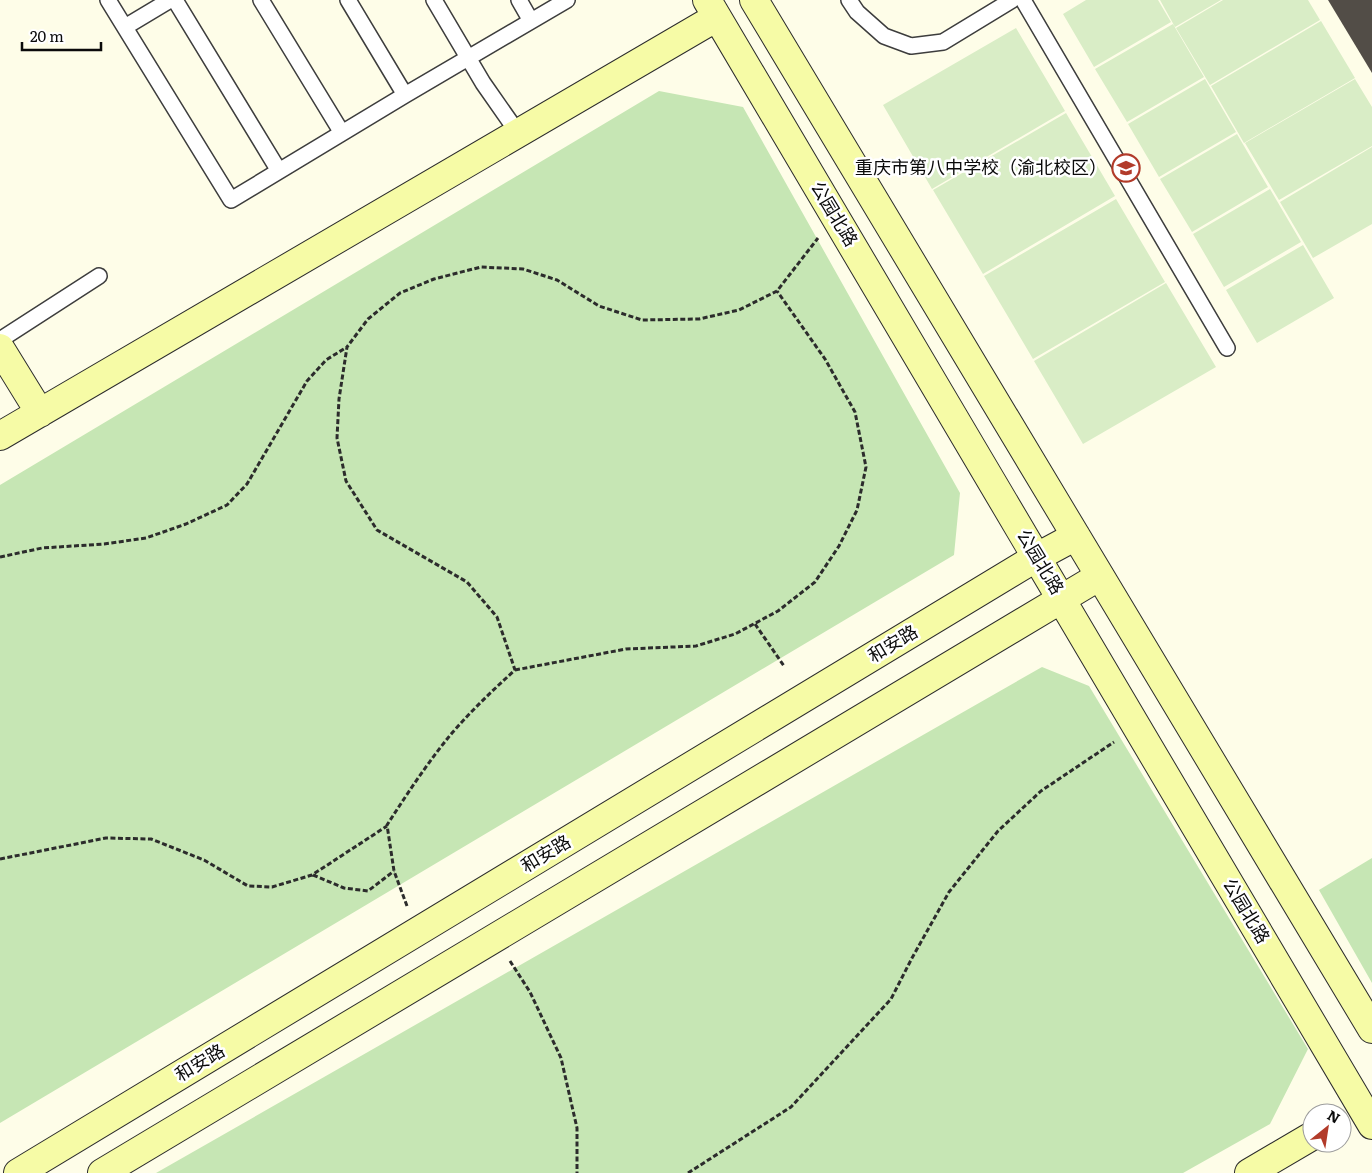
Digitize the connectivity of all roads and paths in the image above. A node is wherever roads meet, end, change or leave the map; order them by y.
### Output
1 (108, 0) edge
2 (170, 0) edge
3 (175, 0) edge
4 (261, 0) edge
5 (348, 0) edge
6 (434, 0) edge
7 (519, 0) edge
8 (566, 0) edge
9 (754, 0) edge
10 (850, 0) edge
11 (1012, 0) edge
12 (1023, 0) edge
13 (712, 8) edge
14 (532, 21) junction
15 (125, 27) junction
16 (468, 58) junction
17 (405, 94) junction
18 (342, 133) junction
19 (518, 133) junction
20 (279, 171) junction
21 (835, 216) junction
22 (99, 276) dead end
23 (777, 291) junction
24 (0, 340) edge
25 (347, 347) junction
26 (0, 348) edge
27 (1228, 348) dead end
28 (40, 413) junction
29 (0, 436) edge
30 (1076, 536) junction
31 (0, 557) edge
32 (1037, 557) junction
33 (1100, 576) junction
34 (1062, 598) junction
35 (755, 624) junction
36 (784, 666) dead end
37 (515, 670) junction
38 (1137, 726) junction
39 (387, 825) junction
40 (0, 859) edge
41 (394, 871) junction
42 (312, 875) junction
43 (417, 932) junction
44 (506, 954) dead end
45 (1372, 1029) edge
46 (1362, 1112) edge
47 (1302, 1142) edge
48 (18, 1173) edge
49 (102, 1173) edge
50 (577, 1173) edge
51 (688, 1173) edge
52 (1249, 1173) edge

1 - 15 lane
2 - 15 lane
3 - 20 lane
4 - 18 lane
5 - 17 lane
6 - 16 lane
7 - 14 lane
8 - 14 lane
9 - 30 main road
10 - 11 lane
12 - 27 lane
13 - 19 main road
13 - 21 main road, 公园北路
14 - 16 lane
15 - 20 lane
16 - 17 lane
16 - 19 lane
17 - 18 lane
18 - 20 lane
19 - 28 main road
21 - 23 path
21 - 32 main road, 公园北路
22 - 24 lane
23 - 25 path
23 - 35 path
25 - 31 path
25 - 37 path
26 - 28 main road
28 - 29 main road
30 - 32 main road, 和安路
30 - 33 main road
32 - 34 main road, 公园北路
32 - 43 main road, 和安路
33 - 34 main road
33 - 45 main road
34 - 38 main road, 公园北路
34 - 49 main road
35 - 36 path
35 - 37 path
37 - 39 path
38 - 46 main road, 公园北路
38 - 51 path
39 - 41 path
39 - 42 path
40 - 42 path
41 - 42 path
41 - 43 path
43 - 48 main road, 和安路
44 - 50 path
47 - 52 main road

